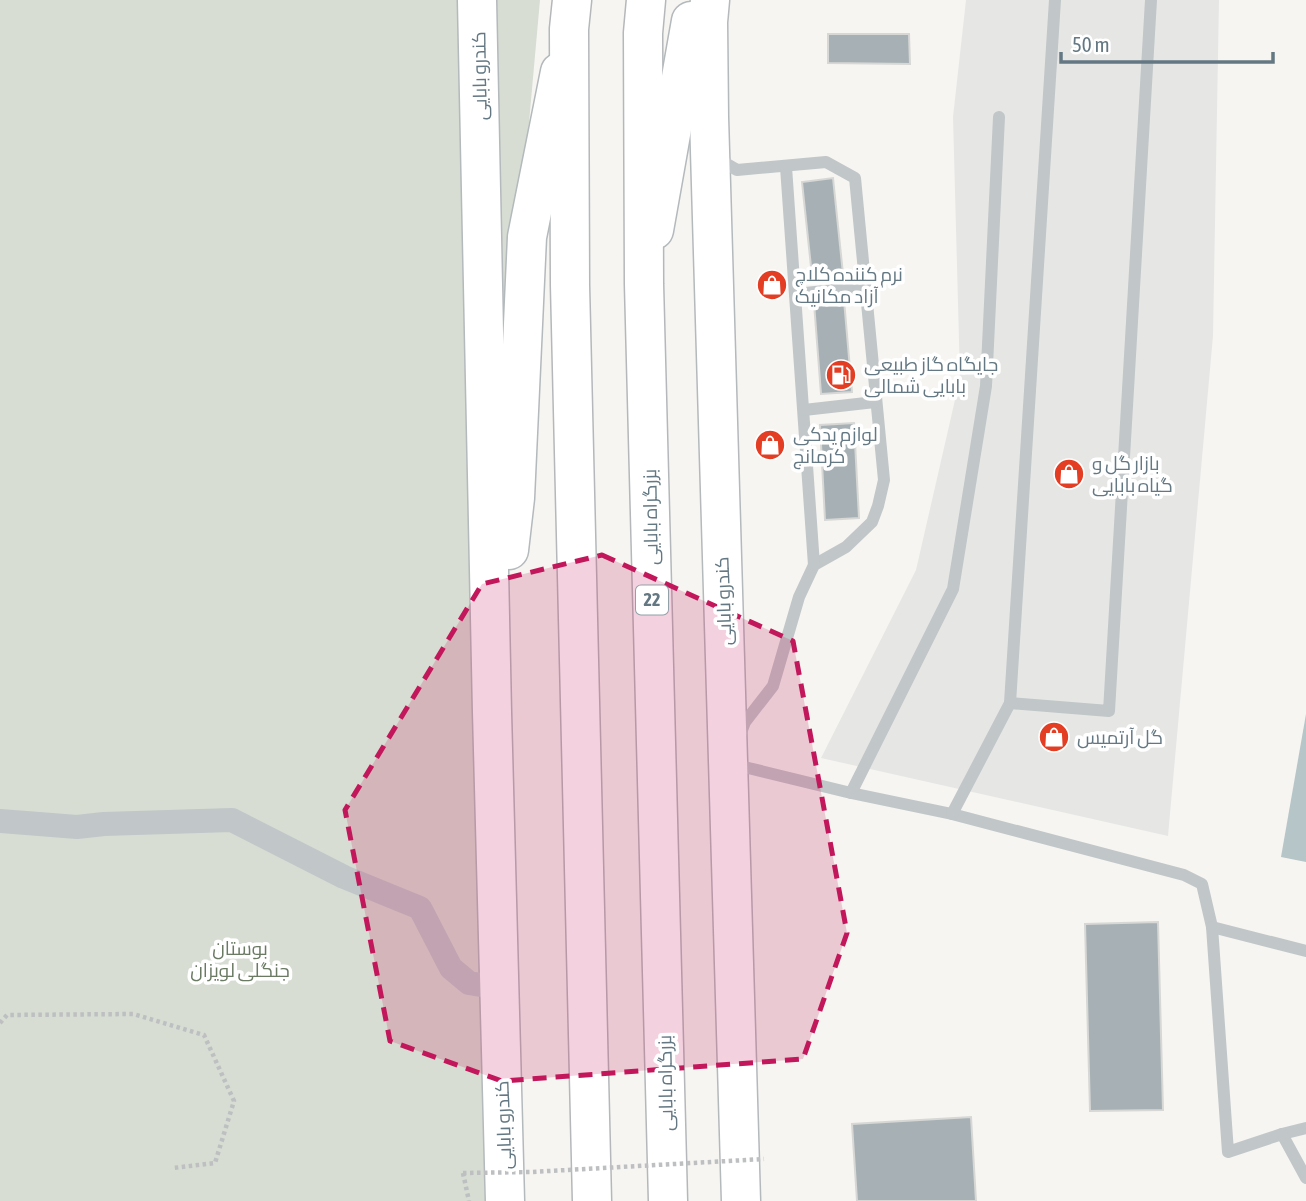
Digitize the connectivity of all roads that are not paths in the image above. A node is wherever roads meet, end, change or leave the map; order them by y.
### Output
1 (477, 0) edge
2 (646, 0) edge
3 (694, 0) edge
4 (710, 0) edge
5 (1055, 0) edge
6 (1151, 0) edge
7 (570, 14) edge
8 (709, 117) junction
9 (999, 117) dead end
10 (786, 167) junction
11 (644, 284) junction
12 (865, 287) junction
13 (795, 294) junction
14 (875, 401) junction
15 (804, 410) junction
16 (814, 565) junction
17 (1010, 704) junction
18 (492, 712) junction
19 (727, 762) junction
20 (851, 793) junction
21 (951, 814) junction
22 (0, 821) edge
23 (1212, 927) junction
24 (1306, 951) edge
25 (499, 988) junction
26 (1306, 1128) edge
27 (1282, 1134) junction
28 (1306, 1178) edge
29 (505, 1201) edge
30 (592, 1201) edge
31 (668, 1201) edge
32 (741, 1201) edge

1 - 18 main road, کندرو بابایی
2 - 11 main road, بزرگراه بابایی / 22
3 - 11 main road
4 - 8 main road, کندرو بابایی
5 - 17 lane
6 - 17 lane
7 - 18 main road
7 - 30 main road
8 - 10 lane
8 - 19 main road, کندرو بابایی
9 - 20 lane
10 - 12 lane
10 - 13 lane
11 - 31 main road, بزرگراه بابایی / 22
12 - 13 lane
12 - 14 lane
13 - 15 lane
14 - 15 lane
14 - 16 lane
15 - 16 lane
16 - 19 lane
17 - 21 lane
18 - 25 main road, کندرو بابایی
19 - 20 lane
19 - 32 main road, کندرو بابایی
20 - 21 lane
21 - 23 lane
22 - 25 street
23 - 24 lane
23 - 27 lane
25 - 29 main road, کندرو بابایی
26 - 27 lane
27 - 28 lane

